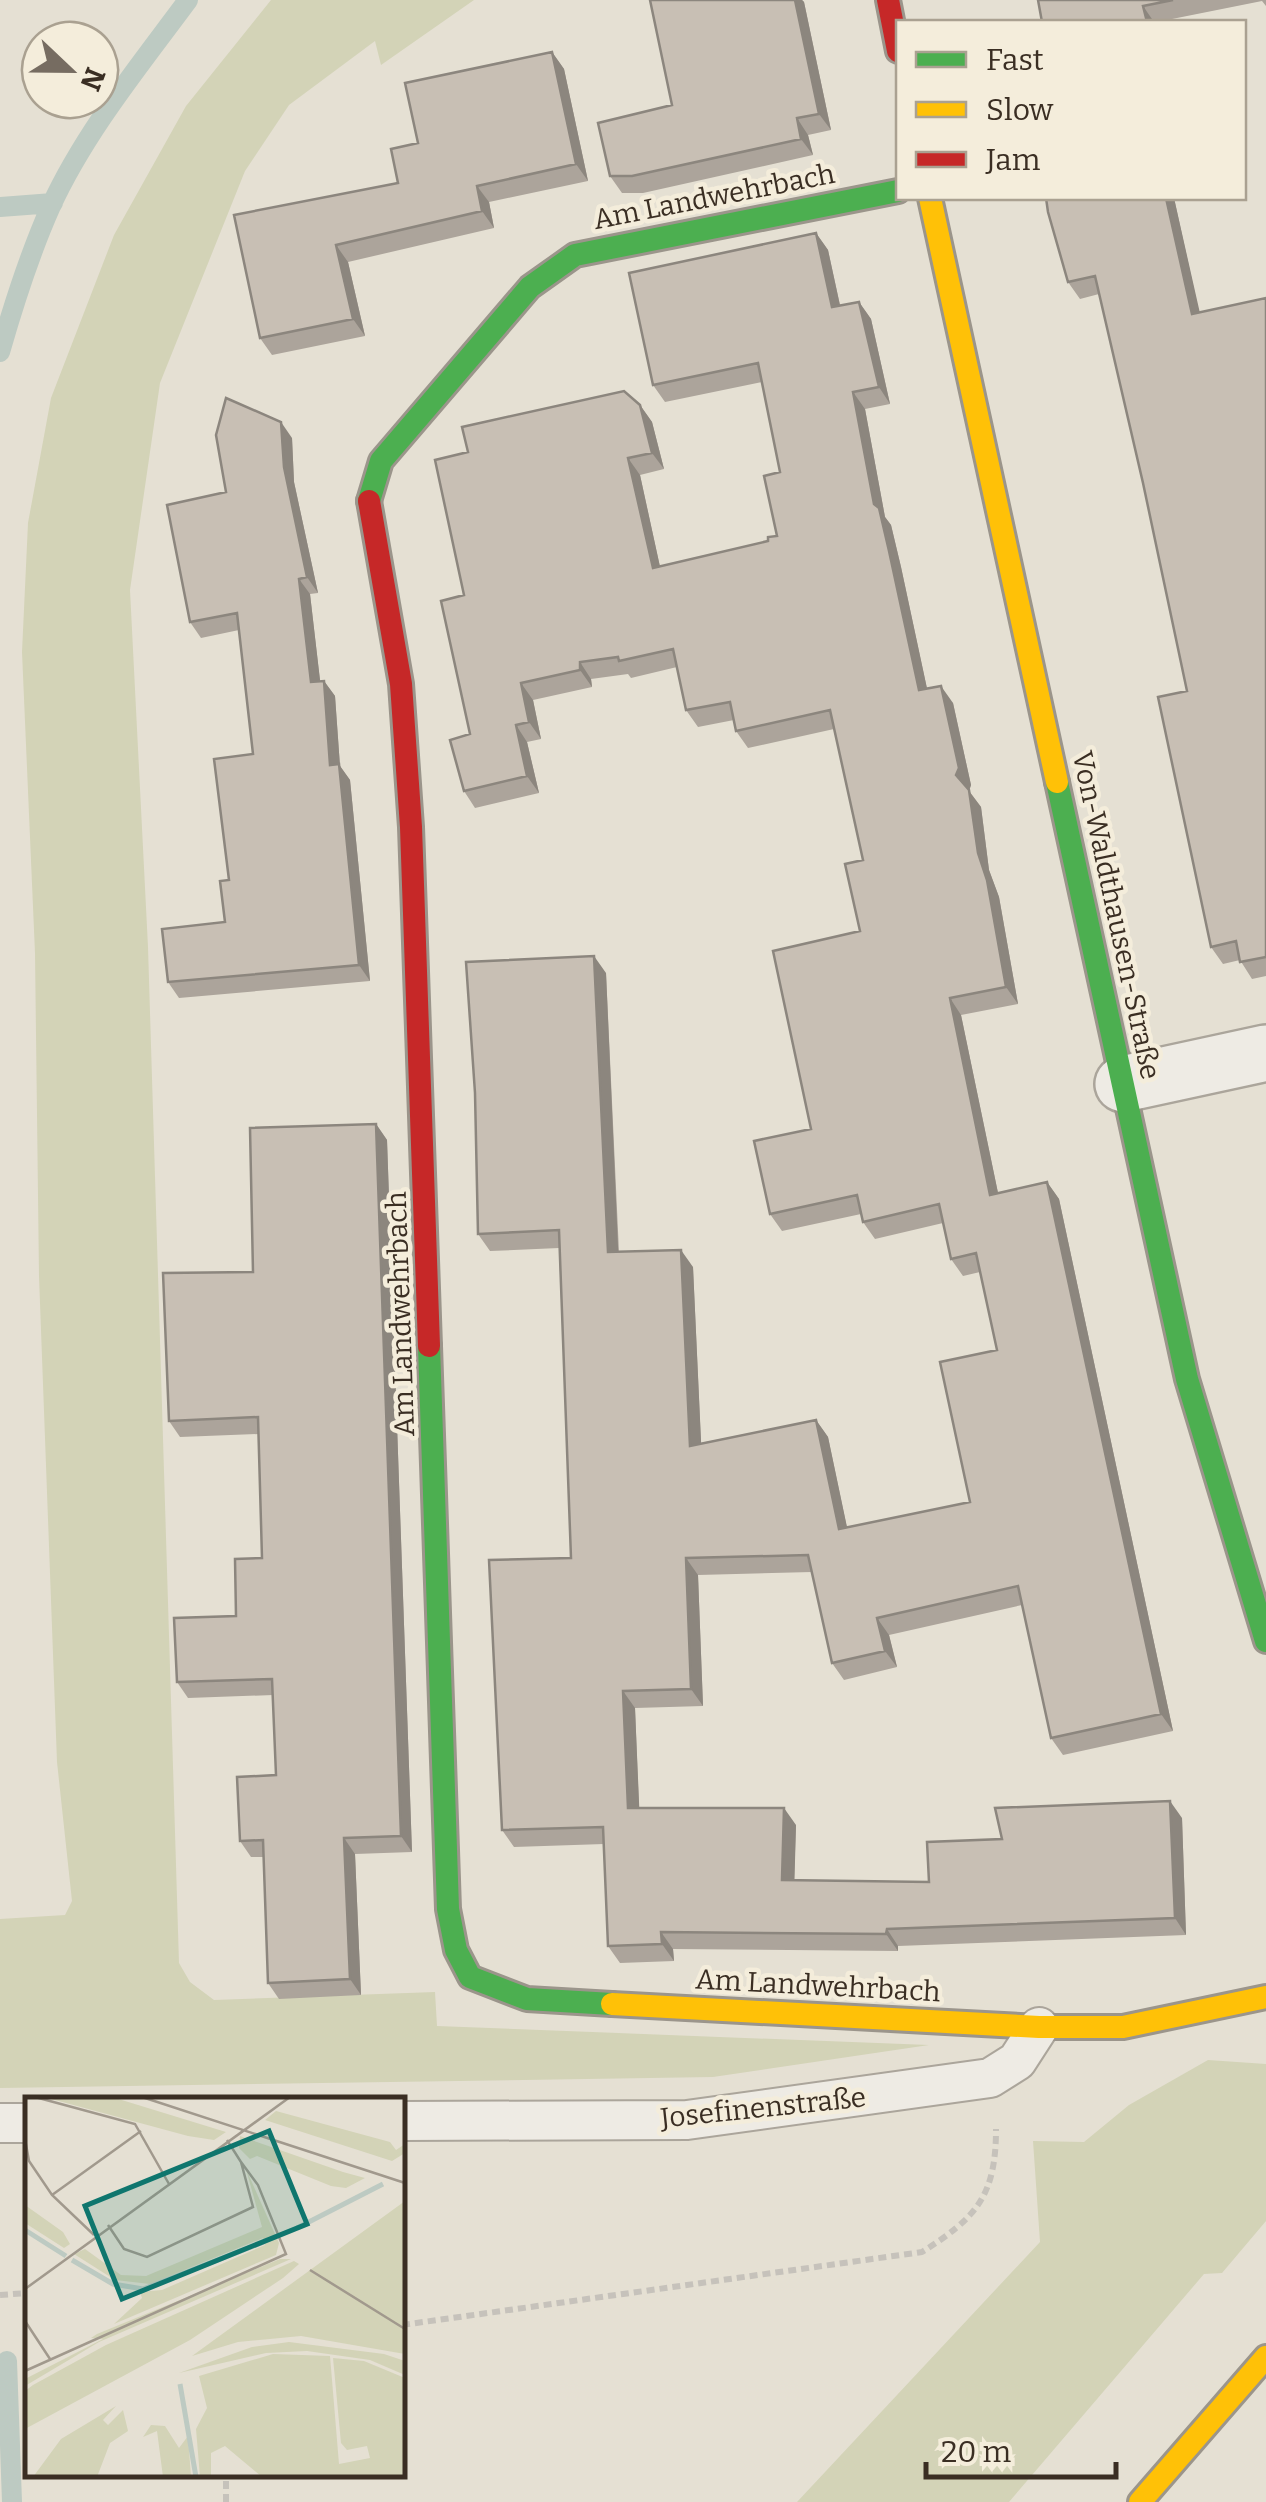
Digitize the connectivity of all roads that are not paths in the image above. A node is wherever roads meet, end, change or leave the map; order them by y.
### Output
1 (888, 0) edge
2 (896, 40) edge
3 (896, 190) edge
4 (930, 200) edge
5 (1266, 1053) edge
6 (1123, 1084) junction
7 (1266, 1641) edge
8 (1266, 1997) edge
9 (1040, 2027) junction
10 (405, 2121) edge
11 (25, 2123) edge
12 (0, 2124) edge
13 (1266, 2357) edge
14 (1140, 2502) edge

1 - 2 main road
3 - 9 main road, Am Landwehrbach
4 - 6 main road, Von-Waldthausen-Straße
5 - 6 street
6 - 7 main road, Von-Waldthausen-Straße
8 - 9 main road, Am Landwehrbach
9 - 10 lane, Josefinenstraße
11 - 12 lane
13 - 14 main road

